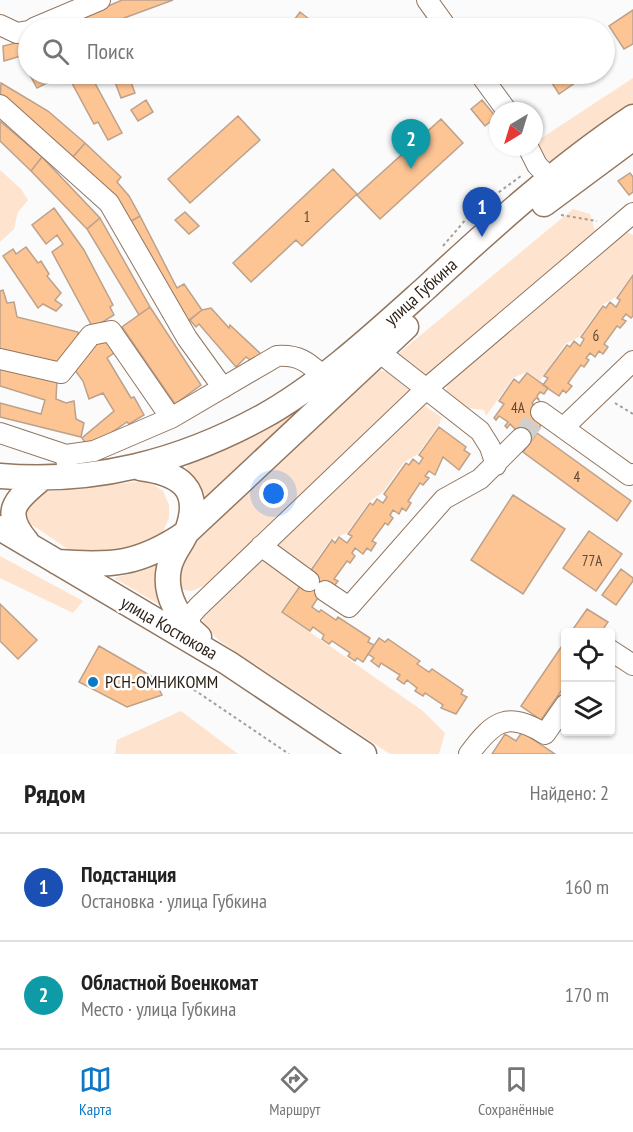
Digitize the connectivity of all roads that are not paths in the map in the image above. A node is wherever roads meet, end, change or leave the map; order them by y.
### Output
1 (100, 0) edge
2 (427, 0) edge
3 (58, 18) edge
4 (440, 18) edge
5 (0, 26) edge
6 (18, 33) edge
7 (487, 84) edge
8 (500, 102) edge
9 (0, 105) edge
10 (633, 117) edge
11 (633, 138) edge
12 (532, 156) edge
13 (555, 184) junction
14 (633, 214) edge
15 (379, 352) junction
16 (0, 359) edge
17 (633, 361) edge
18 (330, 382) junction
19 (223, 388) junction
20 (427, 388) junction
21 (540, 412) dead end
22 (171, 418) junction
23 (563, 428) junction
24 (0, 433) edge
25 (521, 438) tunnel mouth
26 (496, 465) junction
27 (68, 466) junction
28 (140, 468) junction
29 (633, 474) edge
30 (0, 476) edge
31 (41, 480) junction
32 (0, 528) edge
33 (186, 533) junction
34 (30, 546) junction
35 (261, 546) junction
36 (57, 562) junction
37 (170, 597) junction
38 (206, 600) junction
39 (188, 627) junction
40 (615, 653) edge
41 (228, 663) junction
42 (633, 665) edge
43 (561, 711) edge
44 (364, 754) edge
45 (469, 754) edge

1 - 3 lane
2 - 4 lane
5 - 6 lane
7 - 8 lane
9 - 19 lane
10 - 13 main road, улица Губкина
11 - 13 main road, улица Губкина
12 - 13 lane
13 - 15 main road, улица Губкина
13 - 18 main road, улица Губкина
14 - 20 lane
15 - 18 main road, улица Губкина
15 - 20 lane
16 - 22 lane
17 - 23 lane
18 - 19 lane
18 - 28 main road
18 - 33 main road
19 - 22 lane
20 - 26 lane
20 - 35 lane
21 - 23 lane
22 - 27 lane
23 - 29 lane
24 - 27 lane
25 - 26 lane
26 - 35 lane
27 - 28 main road
27 - 31 main road
28 - 33 main road
30 - 31 main road
31 - 34 main road
32 - 34 main road, улица Костюкова
33 - 36 main road
33 - 37 main road
34 - 36 main road, улица Костюкова
35 - 38 lane
36 - 41 main road, улица Костюкова
37 - 38 lane
37 - 39 main road
38 - 39 lane
39 - 41 main road
40 - 42 lane
41 - 44 main road, улица Костюкова
43 - 45 lane

